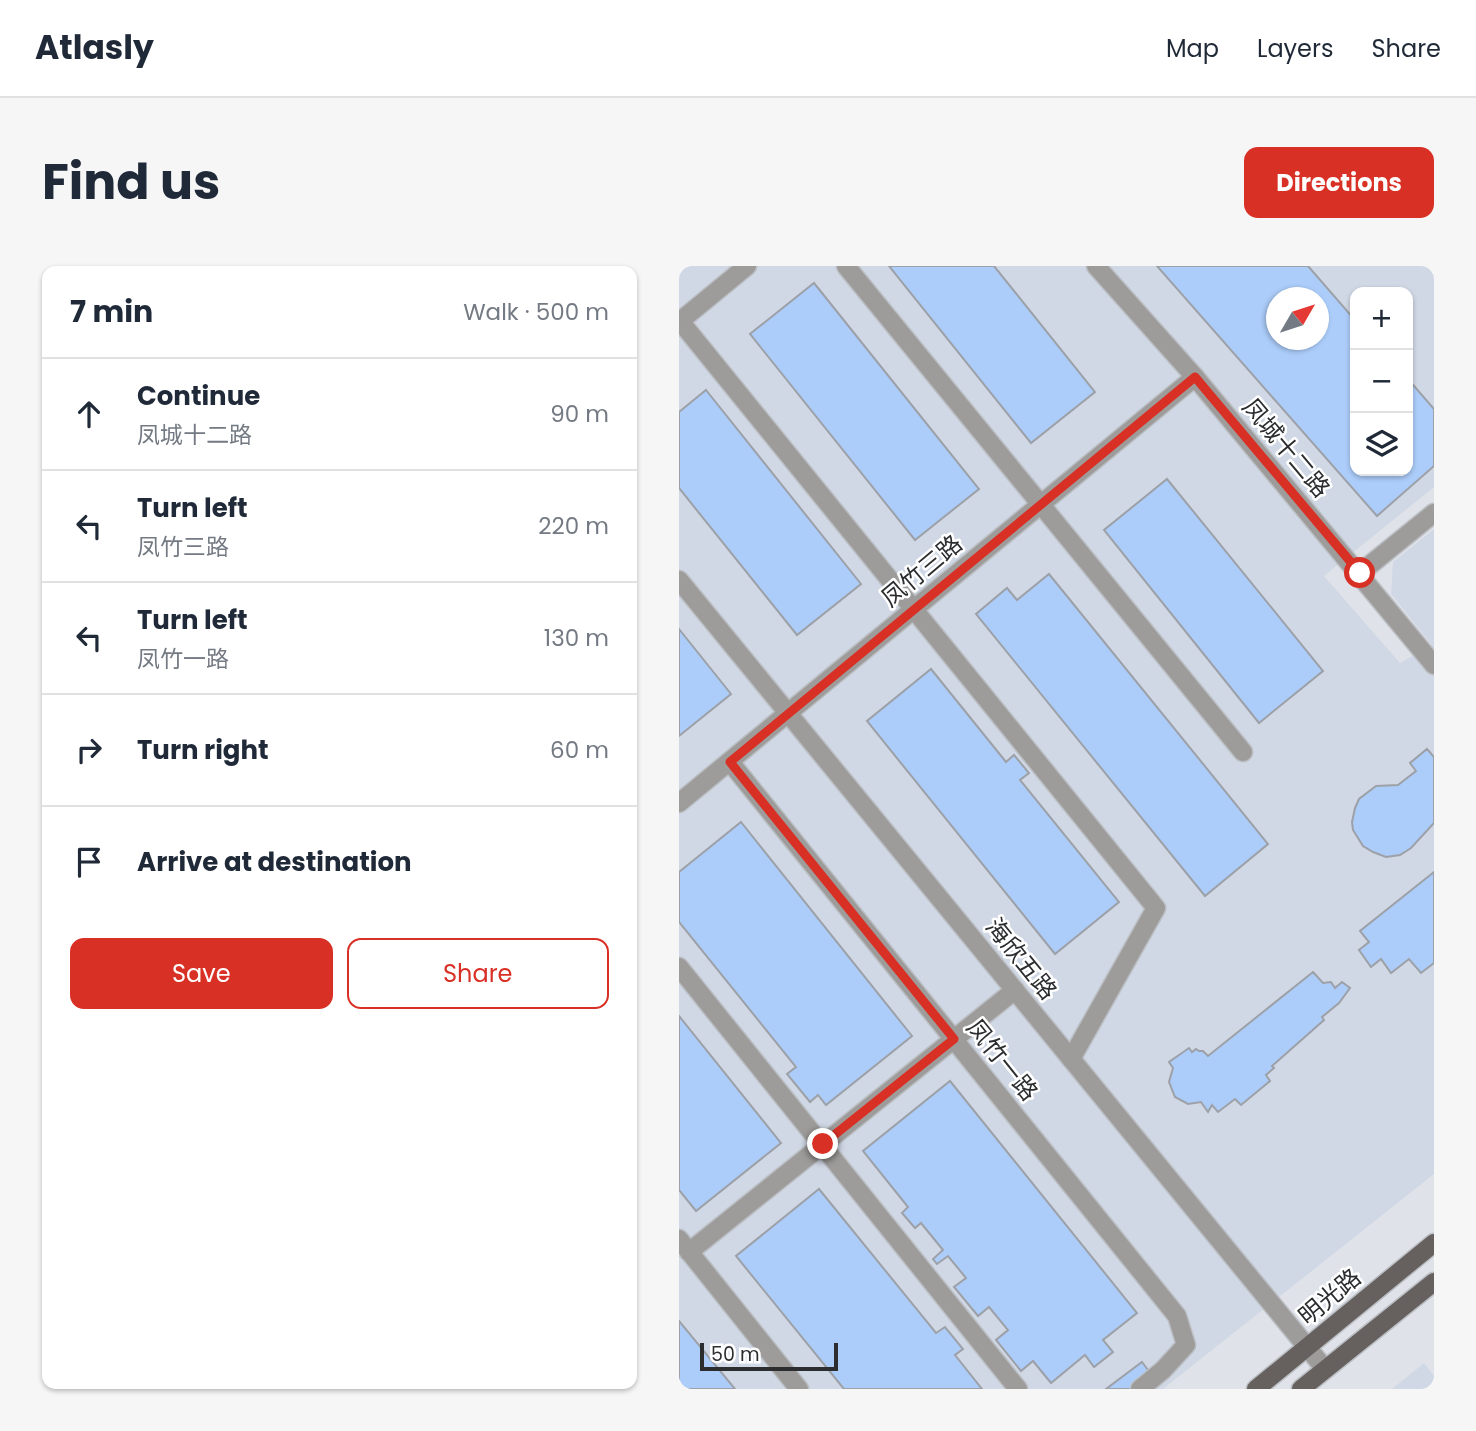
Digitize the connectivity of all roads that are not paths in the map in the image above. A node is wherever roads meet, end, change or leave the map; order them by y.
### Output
1 (747, 266) edge
2 (846, 266) edge
3 (1096, 266) edge
4 (680, 321) edge
5 (1195, 377) junction
6 (1040, 505) junction
7 (1434, 513) edge
8 (1360, 573) junction
9 (679, 580) edge
10 (914, 609) junction
11 (1434, 665) edge
12 (788, 713) junction
13 (1243, 751) dead end
14 (730, 762) junction
15 (679, 803) edge
16 (679, 967) edge
17 (1015, 990) junction
18 (954, 1039) junction
19 (1071, 1059) junction
20 (823, 1144) junction
21 (1434, 1243) edge
22 (684, 1246) edge
23 (1434, 1282) edge
24 (1307, 1348) junction
25 (1325, 1369) junction
26 (799, 1389) edge
27 (1018, 1389) edge
28 (1140, 1389) edge
29 (1256, 1389) edge
30 (1301, 1389) edge

1 - 4 street
2 - 6 street
3 - 5 street, 凤城十二路
4 - 10 street
5 - 6 street, 凤竹三路
5 - 8 street, 凤城十二路
6 - 10 street, 凤竹三路
6 - 13 street
7 - 8 street
8 - 11 street, 凤城十二路
9 - 12 street, 海欣五路
10 - 12 street, 凤竹三路
10 - 19 street
12 - 14 street, 凤竹三路
12 - 17 street, 海欣五路
14 - 15 street, 凤竹三路
14 - 18 street, 凤竹一路
16 - 20 street
17 - 18 street
17 - 19 street, 海欣五路
18 - 20 street
18 - 28 street, 凤竹一路
19 - 24 street, 海欣五路
20 - 22 street
20 - 27 street
21 - 24 main road, 明光路
22 - 26 street
23 - 25 main road
24 - 25 street, 海欣五路
24 - 29 main road, 明光路
25 - 30 main road

